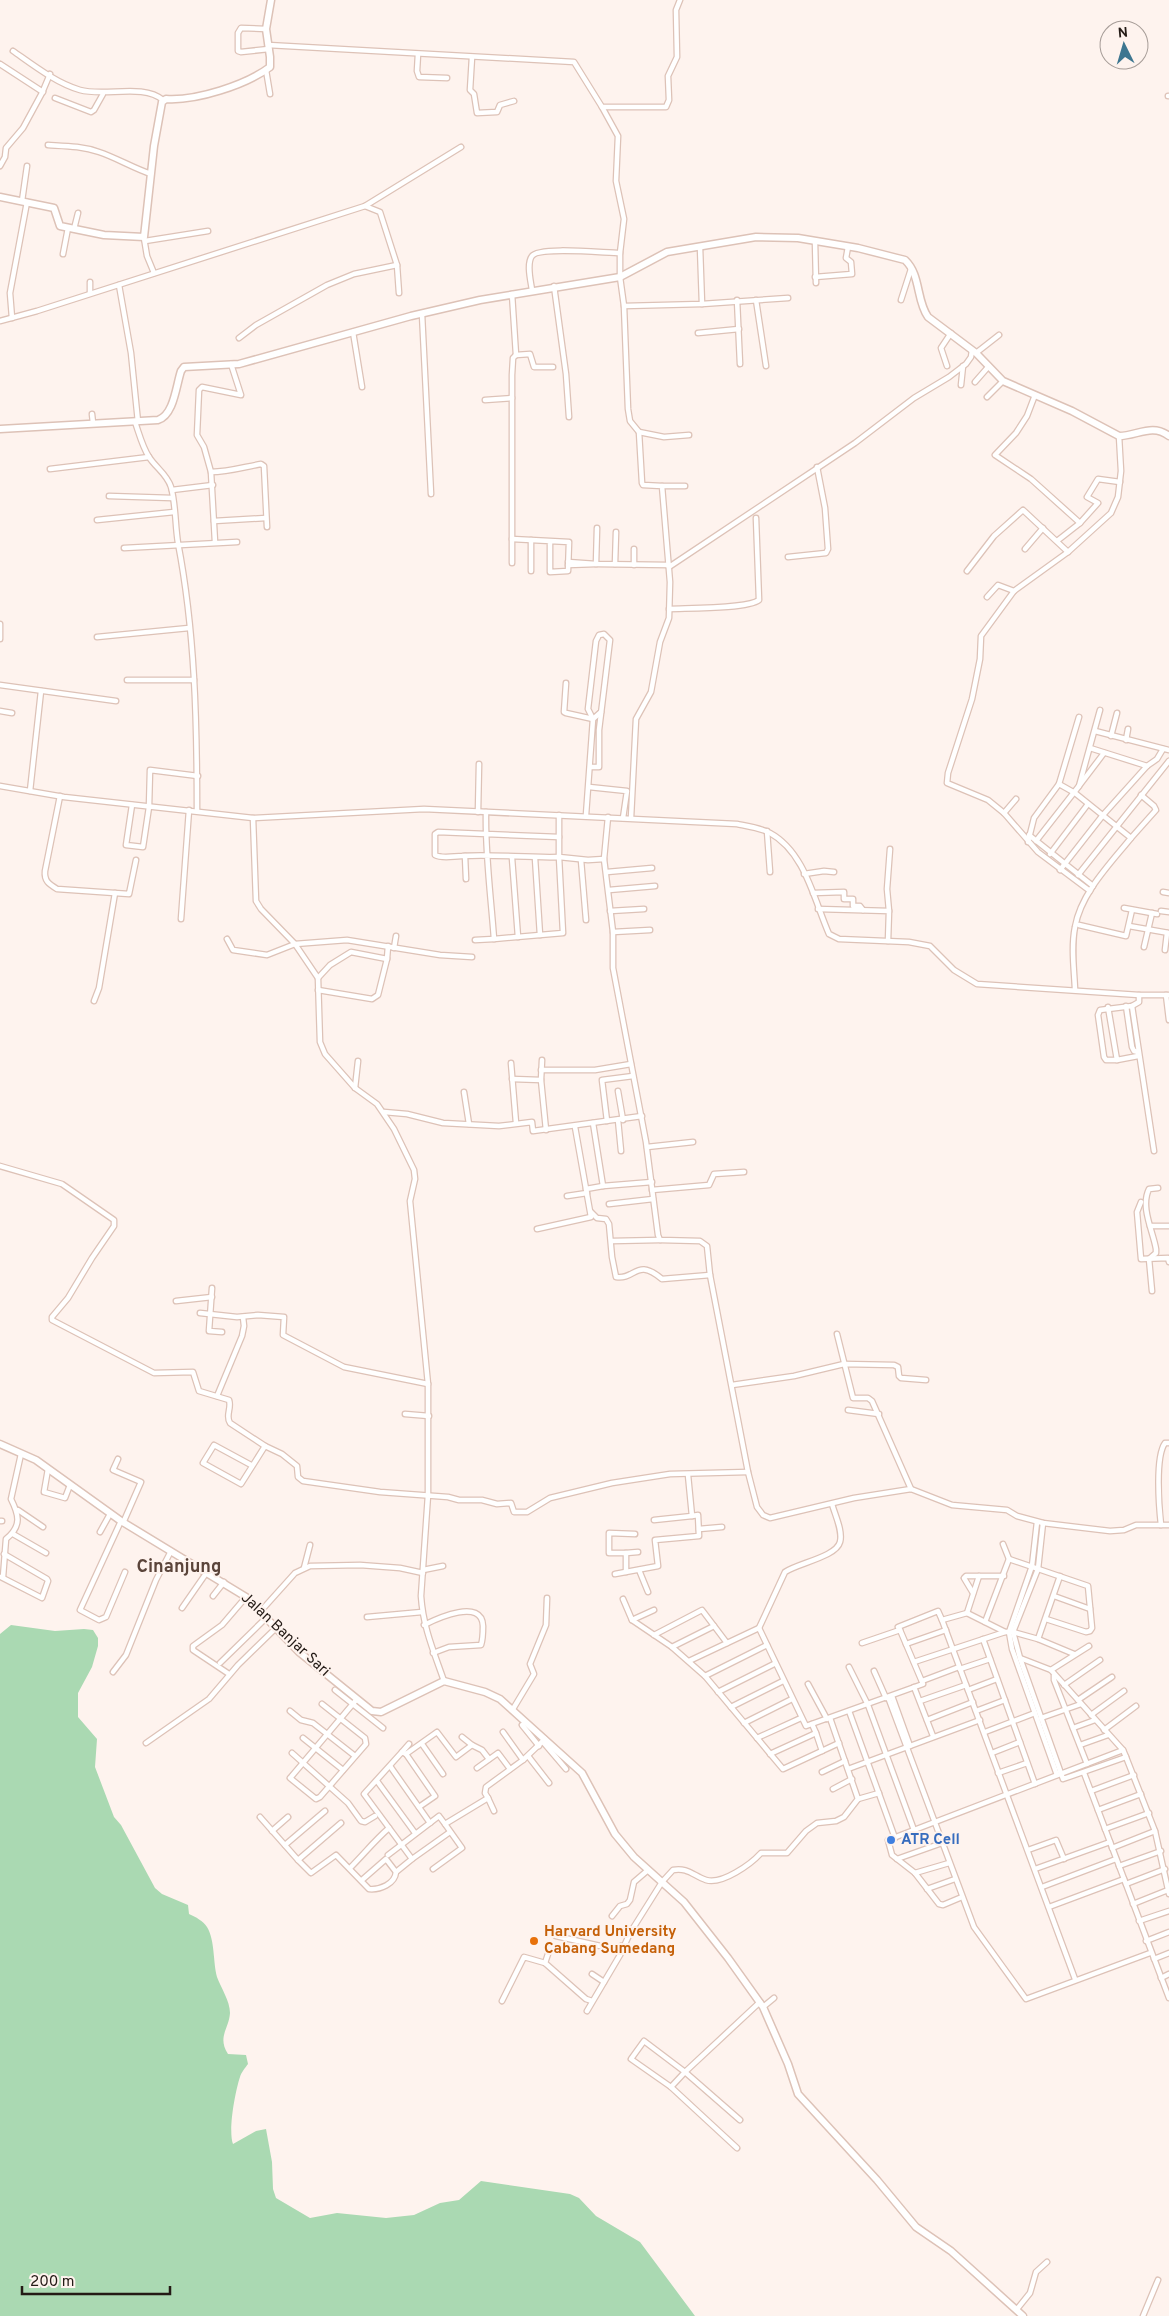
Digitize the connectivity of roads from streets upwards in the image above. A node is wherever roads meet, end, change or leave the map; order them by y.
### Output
1 (271, 0) edge
2 (680, 0) edge
3 (266, 29) junction
4 (269, 47) junction
5 (13, 51) dead end
6 (418, 54) junction
7 (472, 57) junction
8 (0, 64) edge
9 (266, 70) junction
10 (50, 74) junction
11 (448, 78) dead end
12 (43, 92) junction
13 (105, 93) junction
14 (270, 94) dead end
15 (55, 98) dead end
16 (163, 99) junction
17 (514, 101) dead end
18 (602, 107) junction
19 (48, 145) dead end
20 (461, 147) dead end
21 (0, 166) edge
22 (26, 166) dead end
23 (151, 174) junction
24 (0, 197) edge
25 (25, 202) junction
26 (365, 206) junction
27 (78, 213) dead end
28 (71, 228) junction
29 (208, 231) dead end
30 (144, 239) junction
31 (815, 241) junction
32 (700, 247) junction
33 (848, 247) junction
34 (63, 254) dead end
35 (620, 254) junction
36 (397, 265) junction
37 (911, 269) junction
38 (154, 273) junction
39 (620, 277) junction
40 (814, 277) junction
41 (90, 282) dead end
42 (816, 283) dead end
43 (118, 286) junction
44 (554, 286) junction
45 (532, 290) junction
46 (90, 293) junction
47 (400, 293) dead end
48 (512, 294) junction
49 (788, 298) dead end
50 (737, 300) junction
51 (756, 300) junction
52 (901, 300) dead end
53 (702, 304) junction
54 (624, 306) junction
55 (422, 314) junction
56 (12, 318) junction
57 (0, 321) edge
58 (738, 329) junction
59 (353, 332) junction
60 (698, 333) dead end
61 (951, 333) junction
62 (999, 335) dead end
63 (239, 338) dead end
64 (974, 351) junction
65 (516, 355) junction
66 (231, 364) junction
67 (740, 364) dead end
68 (766, 366) dead end
69 (947, 366) dead end
70 (963, 366) junction
71 (989, 366) junction
72 (553, 367) dead end
73 (1003, 381) junction
74 (975, 382) dead end
75 (961, 385) dead end
76 (362, 387) dead end
77 (1035, 395) junction
78 (987, 397) dead end
79 (512, 398) junction
80 (485, 400) dead end
81 (92, 414) dead end
82 (569, 417) dead end
83 (136, 422) junction
84 (93, 423) junction
85 (0, 429) edge
86 (639, 432) junction
87 (1168, 434) edge
88 (689, 435) dead end
89 (1118, 436) junction
90 (149, 457) junction
91 (817, 467) junction
92 (50, 468) dead end
93 (211, 472) junction
94 (1120, 482) junction
95 (213, 485) junction
96 (662, 486) junction
97 (685, 486) dead end
98 (172, 490) junction
99 (431, 494) dead end
100 (109, 496) dead end
101 (172, 498) junction
102 (174, 512) junction
103 (266, 518) junction
104 (756, 518) dead end
105 (97, 520) dead end
106 (214, 521) junction
107 (1080, 523) junction
108 (267, 527) dead end
109 (597, 528) dead end
110 (1043, 528) junction
111 (616, 532) dead end
112 (512, 539) junction
113 (532, 540) junction
114 (550, 541) junction
115 (1057, 541) junction
116 (215, 542) junction
117 (237, 542) dead end
118 (178, 544) junction
119 (124, 548) dead end
120 (634, 549) dead end
121 (1025, 549) dead end
122 (1068, 552) junction
123 (788, 557) dead end
124 (512, 563) dead end
125 (568, 564) junction
126 (596, 564) junction
127 (615, 564) junction
128 (634, 565) junction
129 (669, 566) junction
130 (531, 571) dead end
131 (967, 571) dead end
132 (1014, 591) junction
133 (988, 597) dead end
134 (669, 609) junction
135 (0, 624) edge
136 (189, 628) junction
137 (98, 637) dead end
138 (0, 639) edge
139 (127, 680) dead end
140 (194, 680) junction
141 (566, 683) dead end
142 (0, 684) edge
143 (41, 691) junction
144 (116, 701) dead end
145 (1100, 710) dead end
146 (0, 711) edge
147 (601, 712) junction
148 (12, 713) dead end
149 (1117, 713) dead end
150 (1079, 717) dead end
151 (593, 719) junction
152 (1128, 729) dead end
153 (1095, 731) junction
154 (1111, 736) junction
155 (1126, 740) junction
156 (1090, 748) junction
157 (1163, 750) junction
158 (1169, 750) edge
159 (1104, 753) junction
160 (1169, 761) edge
161 (479, 764) dead end
162 (1147, 766) junction
163 (590, 767) junction
164 (198, 776) junction
165 (1059, 784) junction
166 (0, 786) edge
167 (1078, 786) junction
168 (589, 787) junction
169 (30, 791) junction
170 (1075, 793) junction
171 (1141, 795) junction
172 (60, 796) junction
173 (1016, 799) dead end
174 (1088, 804) junction
175 (132, 805) junction
176 (149, 807) junction
177 (188, 810) junction
178 (197, 811) junction
179 (478, 812) junction
180 (486, 812) junction
181 (1004, 813) junction
182 (559, 815) junction
183 (586, 815) junction
184 (1103, 815) junction
185 (608, 817) junction
186 (253, 818) junction
187 (623, 818) junction
188 (631, 818) junction
189 (1118, 826) junction
190 (768, 832) junction
191 (486, 834) junction
192 (1029, 835) junction
193 (559, 837) junction
194 (1131, 838) junction
195 (1036, 841) junction
196 (1028, 842) junction
197 (890, 849) dead end
198 (1050, 854) junction
199 (465, 856) junction
200 (488, 856) junction
201 (559, 857) junction
202 (512, 858) junction
203 (536, 858) junction
204 (604, 859) junction
205 (136, 860) dead end
206 (581, 860) junction
207 (1065, 864) junction
208 (652, 868) dead end
209 (1060, 870) junction
210 (607, 872) junction
211 (770, 872) dead end
212 (834, 872) dead end
213 (804, 874) junction
214 (1078, 876) junction
215 (466, 880) dead end
216 (655, 886) dead end
217 (1092, 888) junction
218 (608, 890) junction
219 (115, 893) junction
220 (813, 893) junction
221 (1124, 908) dead end
222 (644, 909) dead end
223 (818, 909) junction
224 (863, 910) junction
225 (1132, 910) junction
226 (610, 911) junction
227 (889, 911) junction
228 (1169, 912) edge
229 (1157, 913) junction
230 (181, 919) dead end
231 (586, 920) dead end
232 (1079, 925) dead end
233 (1128, 926) junction
234 (650, 930) dead end
235 (1148, 930) junction
236 (613, 932) junction
237 (1168, 933) edge
238 (540, 935) junction
239 (396, 936) dead end
240 (518, 937) junction
241 (494, 938) junction
242 (227, 939) dead end
243 (475, 940) dead end
244 (888, 941) junction
245 (295, 944) junction
246 (388, 946) junction
247 (1144, 947) dead end
248 (394, 948) junction
249 (1165, 950) dead end
250 (472, 957) dead end
251 (387, 959) junction
252 (318, 978) junction
253 (1075, 989) junction
254 (318, 990) junction
255 (1139, 995) junction
256 (1167, 995) edge
257 (94, 1001) dead end
258 (1129, 1006) junction
259 (1108, 1007) junction
260 (1169, 1020) edge
261 (1138, 1054) junction
262 (542, 1060) dead end
263 (1117, 1060) junction
264 (358, 1061) dead end
265 (511, 1062) dead end
266 (631, 1064) junction
267 (542, 1070) junction
268 (633, 1076) junction
269 (512, 1079) junction
270 (541, 1080) junction
271 (355, 1088) junction
272 (618, 1091) dead end
273 (464, 1092) dead end
274 (384, 1112) junction
275 (642, 1116) junction
276 (620, 1120) junction
277 (607, 1121) junction
278 (516, 1123) junction
279 (593, 1123) junction
280 (469, 1124) junction
281 (575, 1127) junction
282 (546, 1130) junction
283 (693, 1142) dead end
284 (647, 1147) junction
285 (621, 1151) dead end
286 (1154, 1151) dead end
287 (0, 1166) edge
288 (744, 1172) dead end
289 (652, 1182) junction
290 (603, 1186) junction
291 (1158, 1188) dead end
292 (652, 1190) junction
293 (587, 1191) junction
294 (567, 1196) dead end
295 (653, 1199) junction
296 (1141, 1202) dead end
297 (609, 1204) dead end
298 (591, 1212) junction
299 (1150, 1226) junction
300 (1169, 1226) edge
301 (538, 1229) dead end
302 (660, 1240) junction
303 (612, 1241) junction
304 (1150, 1259) junction
305 (1169, 1262) edge
306 (710, 1275) junction
307 (212, 1288) dead end
308 (1152, 1291) dead end
309 (212, 1297) junction
310 (176, 1301) dead end
311 (200, 1313) dead end
312 (211, 1313) junction
313 (243, 1316) junction
314 (210, 1331) junction
315 (222, 1332) dead end
316 (837, 1334) dead end
317 (209, 1337) dead end
318 (844, 1364) junction
319 (926, 1380) dead end
320 (428, 1384) junction
321 (732, 1385) junction
322 (217, 1396) junction
323 (848, 1410) dead end
324 (405, 1414) dead end
325 (879, 1414) junction
326 (429, 1416) junction
327 (1169, 1443) edge
328 (0, 1444) edge
329 (265, 1446) junction
330 (21, 1454) junction
331 (118, 1459) dead end
332 (251, 1465) junction
333 (48, 1469) junction
334 (748, 1472) junction
335 (688, 1475) junction
336 (70, 1485) junction
337 (911, 1489) junction
338 (428, 1495) junction
339 (832, 1504) junction
340 (18, 1510) junction
341 (110, 1514) junction
342 (692, 1516) junction
343 (654, 1520) dead end
344 (122, 1522) junction
345 (1037, 1522) junction
346 (1043, 1523) junction
347 (1160, 1525) junction
348 (1169, 1525) edge
349 (43, 1527) dead end
350 (722, 1527) dead end
351 (698, 1529) junction
352 (100, 1532) dead end
353 (14, 1534) junction
354 (635, 1534) dead end
355 (1003, 1544) dead end
356 (310, 1545) dead end
357 (171, 1551) junction
358 (626, 1552) junction
359 (638, 1552) dead end
360 (46, 1553) dead end
361 (4, 1554) junction
362 (1010, 1559) junction
363 (443, 1566) dead end
364 (1032, 1566) junction
365 (304, 1568) junction
366 (1038, 1569) junction
367 (639, 1570) junction
368 (125, 1572) dead end
369 (207, 1572) junction
370 (423, 1572) junction
371 (626, 1572) junction
372 (615, 1574) dead end
373 (979, 1576) junction
374 (1004, 1576) junction
375 (1060, 1576) junction
376 (1, 1577) edge
377 (224, 1582) junction
378 (648, 1592) dead end
379 (973, 1593) junction
380 (213, 1596) dead end
381 (1054, 1596) junction
382 (246, 1597) junction
383 (547, 1598) dead end
384 (623, 1599) dead end
385 (182, 1608) dead end
386 (1090, 1609) junction
387 (654, 1610) dead end
388 (260, 1612) junction
389 (422, 1612) junction
390 (967, 1613) junction
391 (367, 1617) dead end
392 (266, 1618) junction
393 (1046, 1619) junction
394 (632, 1620) junction
395 (942, 1620) junction
396 (985, 1622) junction
397 (424, 1625) junction
398 (714, 1626) junction
399 (276, 1628) junction
400 (759, 1628) junction
401 (900, 1630) junction
402 (946, 1630) junction
403 (1009, 1632) junction
404 (654, 1635) junction
405 (982, 1639) junction
406 (1038, 1639) junction
407 (727, 1643) junction
408 (862, 1643) dead end
409 (906, 1644) junction
410 (766, 1646) junction
411 (1089, 1646) dead end
412 (672, 1647) junction
413 (952, 1649) junction
414 (433, 1653) junction
415 (1074, 1654) junction
416 (1020, 1658) junction
417 (990, 1659) junction
418 (1100, 1660) dead end
419 (689, 1661) junction
420 (914, 1662) junction
421 (220, 1663) dead end
422 (774, 1664) junction
423 (850, 1667) dead end
424 (960, 1668) junction
425 (874, 1671) dead end
426 (113, 1672) dead end
427 (1052, 1672) junction
428 (229, 1674) junction
429 (705, 1676) junction
430 (1112, 1676) dead end
431 (997, 1679) junction
432 (783, 1681) junction
433 (922, 1681) junction
434 (444, 1682) junction
435 (808, 1684) dead end
436 (1064, 1685) junction
437 (914, 1687) junction
438 (967, 1687) junction
439 (336, 1690) dead end
440 (1124, 1691) dead end
441 (718, 1692) junction
442 (889, 1697) junction
443 (792, 1699) junction
444 (1005, 1700) junction
445 (355, 1701) junction
446 (920, 1701) junction
447 (972, 1702) junction
448 (1079, 1702) junction
449 (322, 1704) dead end
450 (868, 1705) junction
451 (1136, 1706) dead end
452 (731, 1707) junction
453 (513, 1709) junction
454 (1066, 1710) junction
455 (290, 1711) dead end
456 (849, 1711) junction
457 (976, 1711) junction
458 (1035, 1713) junction
459 (1091, 1715) junction
460 (801, 1718) junction
461 (828, 1718) junction
462 (1041, 1718) junction
463 (340, 1719) junction
464 (927, 1720) junction
465 (980, 1720) junction
466 (1095, 1720) junction
467 (1013, 1722) junction
468 (744, 1723) junction
469 (812, 1724) junction
470 (522, 1725) dead end
471 (382, 1728) dead end
472 (1073, 1728) junction
473 (1104, 1730) junction
474 (503, 1732) dead end
475 (985, 1732) junction
476 (327, 1734) junction
477 (816, 1734) junction
478 (1108, 1734) junction
479 (933, 1736) junction
480 (462, 1737) dead end
481 (303, 1738) dead end
482 (757, 1738) junction
483 (544, 1740) junction
484 (1020, 1742) junction
485 (146, 1743) dead end
486 (839, 1743) junction
487 (409, 1744) dead end
488 (422, 1744) junction
489 (472, 1745) junction
490 (539, 1746) junction
491 (1080, 1746) junction
492 (908, 1747) junction
493 (316, 1748) junction
494 (1123, 1750) junction
495 (822, 1751) junction
496 (404, 1753) junction
497 (992, 1753) junction
498 (292, 1754) dead end
499 (770, 1754) junction
500 (887, 1754) junction
501 (355, 1756) junction
502 (528, 1756) junction
503 (1126, 1757) junction
504 (489, 1759) junction
505 (522, 1760) junction
506 (845, 1761) junction
507 (868, 1761) junction
508 (303, 1763) junction
509 (1027, 1763) junction
510 (1086, 1764) junction
511 (390, 1766) junction
512 (477, 1768) dead end
513 (510, 1769) junction
514 (566, 1769) dead end
515 (848, 1769) junction
516 (343, 1770) junction
517 (822, 1772) dead end
518 (998, 1773) junction
519 (1084, 1773) junction
520 (443, 1774) dead end
521 (1059, 1774) junction
522 (1134, 1775) junction
523 (852, 1780) junction
524 (377, 1781) junction
525 (549, 1783) dead end
526 (1035, 1784) junction
527 (330, 1786) junction
528 (360, 1787) dead end
529 (833, 1789) dead end
530 (1091, 1791) junction
531 (879, 1793) junction
532 (364, 1794) junction
533 (1141, 1794) junction
534 (1006, 1796) junction
535 (488, 1798) junction
536 (858, 1799) junction
537 (419, 1807) junction
538 (325, 1810) dead end
539 (1098, 1810) junction
540 (494, 1811) dead end
541 (1149, 1813) junction
542 (375, 1816) dead end
543 (260, 1817) dead end
544 (288, 1817) dead end
545 (341, 1823) dead end
546 (430, 1823) junction
547 (935, 1823) junction
548 (445, 1824) junction
549 (389, 1828) junction
550 (1105, 1829) junction
551 (914, 1830) junction
552 (272, 1831) junction
553 (1155, 1831) junction
554 (450, 1832) junction
555 (415, 1833) junction
556 (895, 1838) junction
557 (1110, 1842) junction
558 (401, 1843) junction
559 (942, 1843) junction
560 (286, 1845) junction
561 (1112, 1848) junction
562 (1028, 1850) junction
563 (1161, 1851) junction
564 (388, 1855) dead end
565 (412, 1859) junction
566 (897, 1859) junction
567 (1064, 1859) junction
568 (1116, 1859) junction
569 (298, 1860) junction
570 (949, 1863) junction
571 (1119, 1866) junction
572 (350, 1868) junction
573 (433, 1869) dead end
574 (1035, 1869) junction
575 (1165, 1869) junction
576 (648, 1870) junction
577 (396, 1872) junction
578 (915, 1873) junction
579 (955, 1879) junction
580 (1124, 1879) junction
581 (362, 1880) junction
582 (662, 1882) junction
583 (1126, 1884) junction
584 (1042, 1887) junction
585 (927, 1889) junction
586 (1169, 1892) edge
587 (962, 1898) junction
588 (1133, 1904) junction
589 (1049, 1907) junction
590 (1169, 1911) edge
591 (612, 1916) dead end
592 (1139, 1921) junction
593 (1169, 1932) edge
594 (556, 1936) dead end
595 (1146, 1941) junction
596 (624, 1946) junction
597 (1150, 1953) junction
598 (1169, 1953) edge
599 (548, 1954) dead end
600 (1154, 1959) junction
601 (545, 1964) junction
602 (592, 1974) dead end
603 (1169, 1974) edge
604 (1161, 1978) junction
605 (1076, 1980) junction
606 (604, 1982) junction
607 (1169, 1997) edge
608 (774, 1998) dead end
609 (502, 2001) dead end
610 (592, 2001) junction
611 (761, 2004) junction
612 (587, 2011) dead end
613 (685, 2072) junction
614 (671, 2087) junction
615 (740, 2120) dead end
616 (737, 2148) dead end
617 (1047, 2262) dead end
618 (1158, 2280) dead end
619 (1017, 2310) junction
620 (1023, 2316) edge
621 (1143, 2316) edge

1 - 3 street
2 - 18 street
3 - 4 street
3 - 4 street
4 - 6 street
4 - 9 street
5 - 10 street
6 - 7 street
6 - 11 street
7 - 17 street
7 - 18 street
8 - 12 street
9 - 14 street
9 - 16 street
10 - 12 street
10 - 13 street
12 - 21 street
13 - 15 street
13 - 16 street
16 - 23 street
18 - 35 street
19 - 23 street
20 - 26 street
22 - 25 street
23 - 30 street
24 - 25 street
25 - 28 street
25 - 56 street
26 - 36 street
26 - 38 street
27 - 28 street
28 - 30 street
28 - 34 street
29 - 30 street
30 - 38 street
31 - 32 street
31 - 33 street
31 - 40 street
32 - 39 street
32 - 53 street
33 - 37 street
33 - 40 street
35 - 39 street
35 - 45 street
36 - 47 street
36 - 63 street
37 - 52 street
37 - 61 street
38 - 43 street
39 - 44 street
39 - 54 street
40 - 42 street
41 - 46 street
43 - 46 street
43 - 83 street
44 - 45 street
44 - 82 street
45 - 48 street
46 - 56 street
48 - 55 street
48 - 65 street
49 - 51 street
50 - 51 street
50 - 53 street
50 - 58 street
51 - 68 street
53 - 54 street
54 - 86 street
55 - 59 street
55 - 99 street
56 - 57 street
58 - 60 street
58 - 67 street
59 - 66 street
59 - 76 street
61 - 64 street
61 - 69 street
62 - 64 street
64 - 70 street
64 - 71 street
65 - 72 street
65 - 79 street
66 - 83 street
66 - 93 street
70 - 75 street
70 - 91 street
71 - 73 street
71 - 74 street
73 - 77 street
73 - 78 street
77 - 89 street
77 - 107 street
79 - 80 street
79 - 112 street
81 - 84 street
83 - 84 street
83 - 90 street
84 - 85 street
86 - 88 street
86 - 96 street
87 - 89 street
89 - 94 street
90 - 92 street
90 - 98 street
91 - 123 street
91 - 129 street
93 - 95 street
93 - 103 street
94 - 107 street
94 - 122 street
95 - 98 street
95 - 106 street
96 - 97 street
96 - 129 street
98 - 101 street
100 - 101 street
101 - 102 street
102 - 105 street
102 - 118 street
103 - 106 street
103 - 108 street
104 - 134 street
106 - 116 street
107 - 115 street
109 - 126 street
110 - 115 street
110 - 121 street
110 - 131 street
111 - 127 street
112 - 113 street
112 - 124 street
113 - 114 street
113 - 130 street
114 - 125 street
114 - 125 street
115 - 122 street
116 - 117 street
116 - 118 street
118 - 119 street
118 - 136 street
120 - 128 street
122 - 132 street
125 - 126 street
126 - 127 street
127 - 128 street
128 - 129 street
129 - 134 street
132 - 133 street
132 - 181 street
134 - 188 street
135 - 138 street
136 - 137 street
136 - 140 street
139 - 140 street
140 - 164 street
141 - 151 street
142 - 143 street
143 - 144 street
143 - 169 street
145 - 153 street
146 - 148 street
147 - 151 street
147 - 151 street
147 - 163 street
149 - 154 street
150 - 165 street
151 - 163 street
152 - 155 street
153 - 154 street
153 - 156 street
154 - 155 street
155 - 157 street
156 - 159 street
156 - 167 street
157 - 158 street
157 - 162 street
159 - 162 street
159 - 167 street
160 - 171 street
161 - 179 street
162 - 184 street
163 - 168 street
164 - 176 street
164 - 178 street
165 - 170 street
165 - 192 street
166 - 169 street
167 - 170 street
168 - 183 street
168 - 187 street
169 - 172 street
170 - 174 street
170 - 195 street
171 - 189 street
171 - 194 street
172 - 175 street
172 - 219 street
173 - 181 street
174 - 184 street
174 - 198 street
175 - 176 street
175 - 176 street
176 - 177 street
177 - 178 street
177 - 230 street
178 - 186 street
179 - 180 street
179 - 186 street
180 - 182 street
180 - 191 street
181 - 196 street
182 - 183 street
182 - 193 street
183 - 185 street
184 - 189 street
184 - 207 street
185 - 187 street
185 - 204 street
186 - 245 street
187 - 188 street
188 - 190 street
189 - 194 street
189 - 214 street
190 - 211 street
190 - 213 street
191 - 193 street
191 - 199 street
191 - 200 street
192 - 195 street
192 - 196 street
193 - 201 street
194 - 217 street
195 - 198 street
196 - 209 street
197 - 227 street
198 - 207 street
199 - 200 street
199 - 215 street
200 - 202 street
200 - 241 street
201 - 203 street
201 - 206 street
201 - 238 street
202 - 203 street
202 - 240 street
203 - 238 street
204 - 206 street
204 - 210 street
205 - 219 street
206 - 231 street
207 - 209 street
207 - 214 street
208 - 210 street
209 - 217 street
210 - 218 street
212 - 213 street
213 - 220 street
214 - 217 street
216 - 218 street
217 - 253 street
218 - 226 street
219 - 257 street
220 - 223 street
220 - 224 street
221 - 225 street
222 - 226 street
223 - 224 street
223 - 244 street
224 - 227 street
225 - 229 street
225 - 233 street
226 - 236 street
227 - 244 street
228 - 229 street
229 - 235 street
232 - 233 street
233 - 235 street
234 - 236 street
235 - 237 street
235 - 247 street
236 - 266 street
237 - 249 street
238 - 240 street
239 - 248 street
240 - 241 street
241 - 243 street
242 - 245 street
244 - 253 street
245 - 246 street
245 - 252 street
246 - 248 street
246 - 251 street
248 - 250 street
251 - 252 street
251 - 254 street
252 - 254 street
253 - 255 street
254 - 271 street
255 - 256 street
255 - 258 street
256 - 260 street
258 - 259 street
258 - 261 street
259 - 263 street
259 - 263 street
261 - 263 street
261 - 286 street
262 - 267 street
264 - 271 street
265 - 269 street
266 - 267 street
266 - 268 street
267 - 270 street
268 - 275 street
268 - 277 street
269 - 270 street
269 - 278 street
270 - 282 street
271 - 274 street
272 - 276 street
273 - 280 street
274 - 280 street
274 - 320 street
275 - 276 street
275 - 284 street
276 - 277 street
276 - 285 street
277 - 279 street
278 - 280 street
278 - 282 street
279 - 281 street
279 - 290 street
281 - 282 street
281 - 293 street
283 - 284 street
284 - 289 street
287 - 322 street
288 - 292 street
289 - 290 street
289 - 292 street
290 - 293 street
291 - 299 street
292 - 295 street
293 - 294 street
293 - 298 street
295 - 297 street
295 - 302 street
296 - 304 street
298 - 301 street
298 - 303 street
299 - 300 street
299 - 304 street
302 - 303 street
302 - 306 street
303 - 306 street
304 - 305 street
304 - 308 street
306 - 321 street
307 - 309 street
309 - 310 street
309 - 312 street
311 - 312 street
312 - 313 street
312 - 314 street
313 - 320 street
313 - 322 street
314 - 315 street
314 - 317 street
316 - 318 street
318 - 319 street
318 - 321 street
318 - 325 street
320 - 326 street
321 - 334 street
322 - 329 street
323 - 325 street
324 - 326 street
325 - 337 street
326 - 338 street
327 - 347 street
328 - 330 street, Jalan Banjar Sari
329 - 332 street
329 - 338 street
330 - 333 street, Jalan Banjar Sari
330 - 340 street
331 - 344 street
332 - 332 street
333 - 336 street, Jalan Banjar Sari
333 - 336 street
334 - 335 street
334 - 339 street
335 - 338 street
335 - 342 street
336 - 341 street, Jalan Banjar Sari
337 - 339 street
337 - 345 street
338 - 370 street
339 - 400 street
340 - 349 street
340 - 353 street
341 - 344 street, Jalan Banjar Sari
341 - 352 street
342 - 343 street
342 - 351 street
344 - 357 street, Jalan Banjar Sari
344 - 368 street
345 - 346 street
345 - 364 street
346 - 347 street
346 - 366 street
347 - 348 street
350 - 351 street
351 - 367 street
353 - 360 street
353 - 361 street
354 - 358 street
355 - 362 street
356 - 365 street
357 - 369 street, Jalan Banjar Sari
357 - 426 street
358 - 359 street
358 - 371 street
361 - 376 street
361 - 376 street
362 - 364 street
362 - 374 street
363 - 370 street
364 - 366 street
364 - 403 street
365 - 370 street
365 - 388 street
366 - 375 street
366 - 403 street
367 - 371 street
367 - 378 street
369 - 377 street, Jalan Banjar Sari
369 - 385 street
370 - 389 street
371 - 372 street
373 - 374 street
373 - 379 street
373 - 379 street
374 - 396 street
375 - 381 street
375 - 386 street
377 - 380 street
377 - 382 street, Jalan Banjar Sari
379 - 390 street
381 - 386 street
381 - 393 street
382 - 388 street, Jalan Banjar Sari
382 - 428 street
383 - 453 street
384 - 394 street
386 - 393 street
387 - 394 street
388 - 392 street, Jalan Banjar Sari
389 - 391 street
389 - 397 street
390 - 395 street
390 - 396 street
392 - 399 street, Jalan Banjar Sari
392 - 421 street
393 - 406 street
394 - 404 street
395 - 401 street
395 - 402 street
396 - 403 street
397 - 414 street
397 - 414 street
398 - 404 street
398 - 407 street
398 - 412 street
399 - 428 street
399 - 445 street, Jalan Banjar Sari
400 - 407 street
400 - 410 street
401 - 408 street
401 - 409 street
402 - 409 street
402 - 413 street
403 - 405 street
403 - 406 street
403 - 416 street
403 - 458 street
404 - 412 street
405 - 413 street
405 - 417 street
406 - 415 street
407 - 419 street
409 - 420 street
410 - 422 street
410 - 429 street
411 - 415 street
412 - 419 street
413 - 420 street
413 - 424 street
414 - 434 street
415 - 427 street
416 - 427 street
416 - 462 street
417 - 424 street
417 - 431 street
418 - 436 street
419 - 429 street
420 - 433 street
422 - 432 street
422 - 441 street
423 - 450 street
424 - 433 street
424 - 438 street
425 - 442 street
427 - 436 street
427 - 454 street
428 - 485 street
429 - 441 street
430 - 448 street
431 - 438 street
431 - 444 street
432 - 443 street
432 - 452 street
433 - 437 street
434 - 445 street, Jalan Banjar Sari
434 - 453 street
435 - 461 street
436 - 448 street
437 - 442 street
437 - 446 street
438 - 446 street
438 - 447 street
439 - 445 street
440 - 459 street
441 - 452 street
442 - 450 street
442 - 492 street
443 - 460 street
443 - 468 street
444 - 457 street
444 - 467 street
445 - 463 street
445 - 471 street
446 - 464 street
447 - 457 street
447 - 464 street
448 - 454 street
448 - 459 street
449 - 463 street
450 - 456 street
450 - 500 street
451 - 473 street
452 - 468 street
453 - 483 street
454 - 462 street
454 - 472 street
455 - 476 street
456 - 461 street
456 - 507 street
457 - 465 street
458 - 467 street
458 - 521 street
459 - 466 street
460 - 469 street
460 - 482 street
461 - 469 street
461 - 486 street
462 - 521 street
463 - 476 street
463 - 501 street
464 - 479 street
465 - 475 street
465 - 479 street
466 - 472 street
466 - 473 street
467 - 475 street
467 - 484 street
468 - 482 street
469 - 477 street
470 - 490 street
472 - 491 street
473 - 478 street
474 - 505 street
475 - 497 street
476 - 493 street
476 - 501 street
477 - 495 street
477 - 499 street
478 - 491 street
478 - 494 street
479 - 492 street
480 - 489 street
481 - 493 street
482 - 499 street
483 - 490 street
483 - 514 street
483 - 576 street
484 - 497 street
484 - 509 street
486 - 495 street
486 - 506 street
487 - 496 street
488 - 489 street
488 - 496 street
488 - 520 street
489 - 504 street
490 - 502 street
491 - 510 street
492 - 500 street
492 - 547 street
493 - 508 street
493 - 516 street
494 - 503 street
494 - 510 street
495 - 499 street
496 - 511 street
496 - 537 street
497 - 518 street
498 - 508 street
500 - 507 street
500 - 551 street
501 - 516 street
502 - 505 street
502 - 525 street
503 - 519 street
503 - 522 street
504 - 512 street
504 - 513 street
505 - 513 street
506 - 515 street
506 - 517 street
507 - 515 street
507 - 531 street
508 - 527 street
508 - 527 street
509 - 518 street
509 - 526 street
510 - 521 street
511 - 524 street
511 - 537 street
513 - 535 street
515 - 523 street
516 - 527 street
518 - 534 street
519 - 521 street
519 - 530 street
521 - 526 street
522 - 530 street
522 - 533 street
523 - 529 street
523 - 536 street
524 - 532 street
524 - 555 street
526 - 534 street
527 - 542 street
528 - 532 street
530 - 539 street
531 - 536 street
531 - 556 street
532 - 549 street
533 - 539 street
533 - 541 street
534 - 547 street
534 - 562 street
535 - 540 street
535 - 548 street
536 - 582 street
537 - 546 street
538 - 560 street
539 - 550 street
541 - 550 street
541 - 553 street
543 - 552 street
544 - 552 street
545 - 569 street
546 - 548 street
546 - 555 street
547 - 551 street
547 - 559 street
548 - 554 street
549 - 558 street
549 - 572 street
550 - 557 street
551 - 556 street
552 - 560 street
553 - 561 street
553 - 563 street
554 - 565 street
554 - 573 street
555 - 558 street
556 - 566 street
557 - 561 street
557 - 567 street
558 - 564 street
558 - 565 street
559 - 566 street
559 - 570 street
560 - 569 street
561 - 568 street
562 - 567 street
562 - 574 street
563 - 571 street
563 - 575 street
565 - 577 street
566 - 578 street
567 - 574 street
568 - 571 street
568 - 584 street
569 - 572 street
570 - 578 street
570 - 579 street
571 - 580 street
572 - 581 street
574 - 584 street
575 - 583 street
575 - 586 street
576 - 582 street
576 - 591 street
577 - 581 street
577 - 581 street
578 - 585 street
579 - 585 street
579 - 587 street
580 - 583 street
580 - 589 street
582 - 596 street
582 - 611 street
583 - 588 street
584 - 589 street
585 - 587 street
586 - 588 street
587 - 605 street
588 - 592 street
589 - 605 street
590 - 592 street
592 - 595 street
593 - 595 street
594 - 596 street
595 - 597 street
596 - 606 street
597 - 600 street
597 - 605 street
598 - 600 street
599 - 601 street
600 - 604 street
601 - 609 street
601 - 610 street
602 - 606 street
603 - 604 street
604 - 607 street
606 - 610 street
608 - 611 street
610 - 612 street
611 - 613 street
611 - 619 street
613 - 614 street
613 - 614 street
613 - 615 street
614 - 616 street
617 - 619 street
618 - 621 street
619 - 620 street

